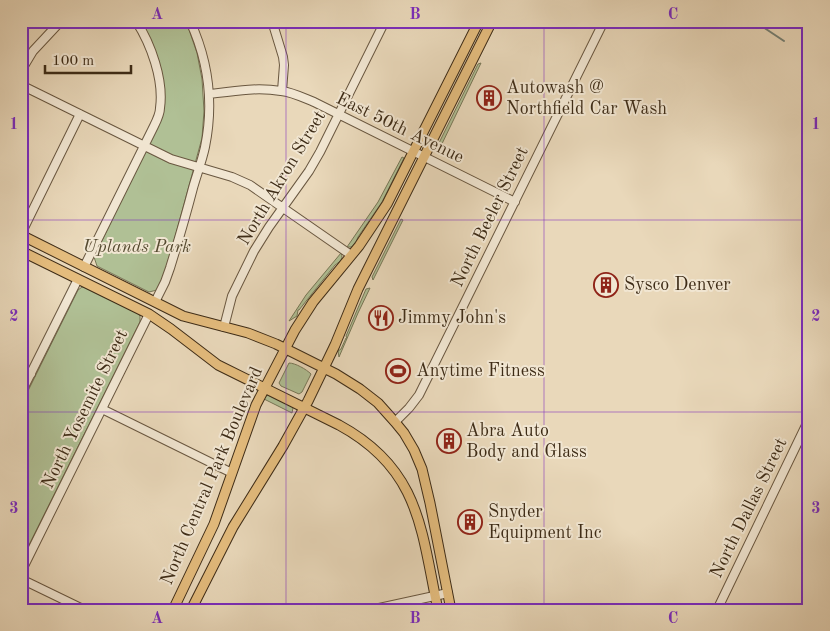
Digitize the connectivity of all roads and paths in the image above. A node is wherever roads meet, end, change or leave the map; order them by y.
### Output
1 (61, 21) edge
2 (136, 21) edge
3 (190, 21) edge
4 (272, 21) edge
5 (385, 21) edge
6 (479, 21) edge
7 (492, 21) edge
8 (604, 21) edge
9 (802, 21) edge
10 (809, 27) edge
11 (21, 71) edge
12 (21, 85) edge
13 (282, 91) junction
14 (210, 94) junction
15 (80, 114) junction
16 (339, 115) junction
17 (144, 146) junction
18 (414, 152) junction
19 (424, 157) junction
20 (199, 168) junction
21 (515, 202) junction
22 (283, 208) junction
23 (21, 235) edge
24 (21, 251) edge
25 (351, 255) junction
26 (84, 267) junction
27 (78, 279) junction
28 (155, 302) junction
29 (149, 314) junction
30 (224, 327) junction
31 (285, 349) junction
32 (324, 368) junction
33 (21, 369) edge
34 (31, 374) junction
35 (265, 388) junction
36 (21, 393) edge
37 (304, 408) junction
38 (102, 409) junction
39 (809, 419) edge
40 (395, 422) junction
41 (232, 473) junction
42 (21, 572) edge
43 (21, 579) edge
44 (448, 593) junction
45 (435, 596) junction
46 (85, 610) edge
47 (173, 610) edge
48 (191, 610) edge
49 (370, 610) edge
50 (438, 610) edge
51 (451, 610) edge
52 (717, 610) edge

1 - 11 street
2 - 17 street
3 - 14 street
4 - 13 street
5 - 16 street, North Akron Street
6 - 18 main road, North Central Park Boulevard
7 - 19 main road, North Central Park Boulevard
8 - 21 street, North Beeler Street
9 - 10 street
12 - 15 street
13 - 14 street, East 50th Avenue
13 - 16 street, East 50th Avenue
14 - 20 street
15 - 17 street
15 - 23 street
16 - 18 street, East 50th Avenue
16 - 22 street, North Akron Street
17 - 20 street
17 - 26 street
18 - 19 street, East 50th Avenue
18 - 25 main road, North Central Park Boulevard
19 - 21 street, East 50th Avenue
19 - 32 main road, North Central Park Boulevard
20 - 22 street
20 - 28 street
21 - 40 street, North Beeler Street
22 - 25 street
22 - 30 street, North Akron Street
23 - 26 main road
24 - 27 main road
25 - 31 main road, North Central Park Boulevard
26 - 28 main road
27 - 29 main road
27 - 34 street
28 - 30 main road
29 - 35 main road
29 - 38 street, North Yosemite Street
30 - 31 main road
31 - 32 main road
31 - 35 main road, North Central Park Boulevard
32 - 37 main road, North Central Park Boulevard
32 - 40 main road
33 - 34 street
34 - 36 street
35 - 37 main road
35 - 41 main road, North Central Park Boulevard
37 - 45 main road
37 - 48 main road, North Central Park Boulevard
38 - 41 street
38 - 42 street, North Yosemite Street
39 - 52 street, North Dallas Street
40 - 44 main road
41 - 47 main road, North Central Park Boulevard
43 - 46 street
44 - 45 street
44 - 51 main road
45 - 49 street
45 - 50 main road

